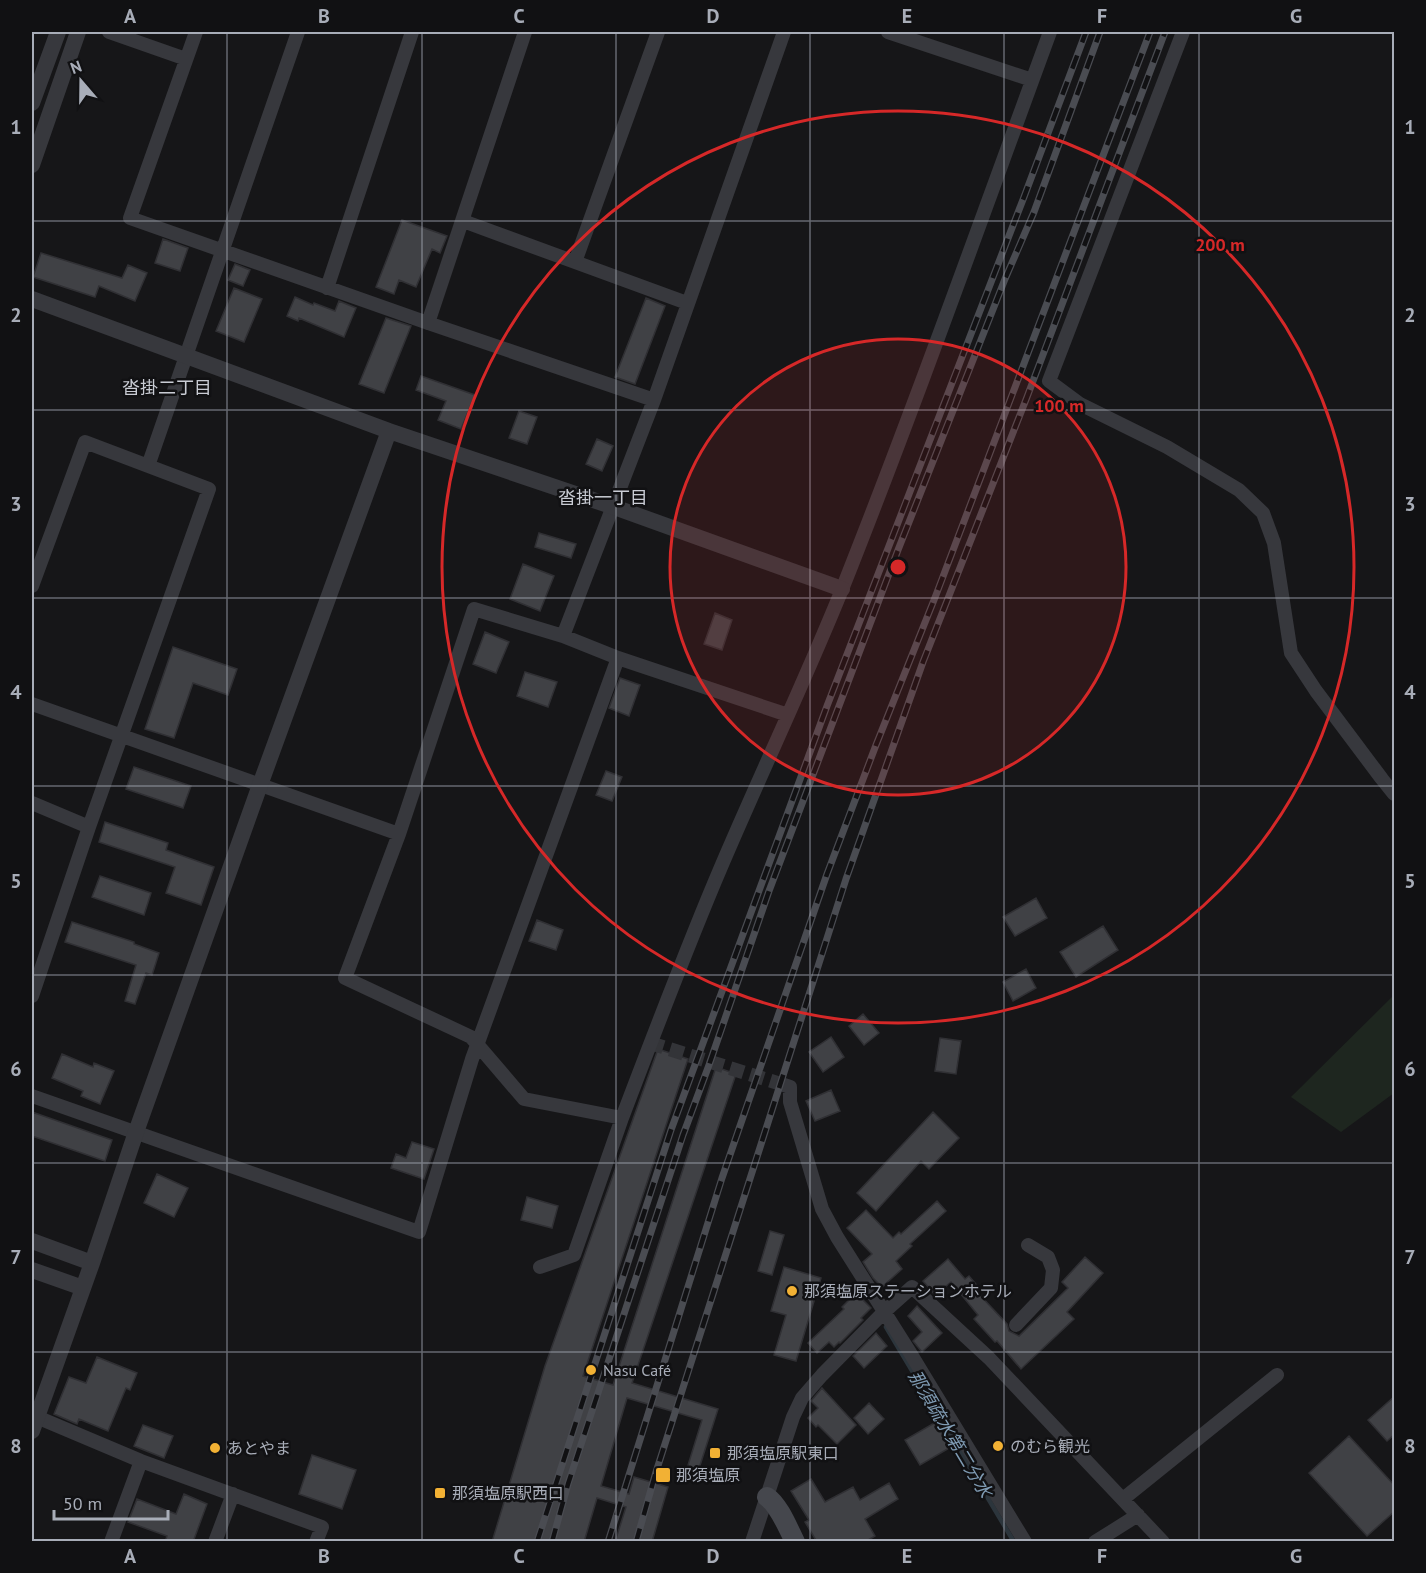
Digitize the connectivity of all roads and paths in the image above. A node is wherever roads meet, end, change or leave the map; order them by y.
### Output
1 (58, 32) edge
2 (78, 32) edge
3 (110, 32) edge
4 (196, 32) edge
5 (298, 32) edge
6 (412, 32) edge
7 (525, 32) edge
8 (658, 32) edge
9 (784, 32) edge
10 (888, 32) edge
11 (1050, 32) edge
12 (1183, 32) edge
13 (186, 59) junction
14 (1032, 80) junction
15 (32, 103) edge
16 (32, 165) edge
17 (463, 221) junction
18 (223, 251) junction
19 (575, 262) junction
20 (327, 288) junction
21 (32, 299) edge
22 (687, 303) junction
23 (428, 323) junction
24 (186, 356) junction
25 (654, 400) junction
26 (390, 431) junction
27 (148, 466) junction
28 (614, 507) junction
29 (32, 586) edge
30 (842, 589) junction
31 (563, 636) junction
32 (618, 658) junction
33 (32, 704) edge
34 (788, 716) junction
35 (122, 736) junction
36 (260, 785) junction
37 (1395, 794) edge
38 (32, 803) edge
39 (90, 827) junction
40 (399, 834) junction
41 (32, 996) edge
42 (477, 1045) junction
43 (784, 1085) dead end
44 (32, 1096) edge
45 (622, 1118) junction
46 (136, 1132) junction
47 (32, 1241) edge
48 (1028, 1245) dead end
49 (92, 1263) junction
50 (540, 1267) dead end
51 (32, 1270) edge
52 (83, 1288) junction
53 (884, 1312) junction
54 (1016, 1325) dead end
55 (1277, 1376) dead end
56 (33, 1421) edge
57 (141, 1461) junction
58 (233, 1494) junction
59 (767, 1497) junction
60 (1123, 1499) junction
61 (1138, 1515) junction
62 (111, 1542) edge
63 (215, 1542) edge
64 (316, 1542) edge
65 (752, 1542) edge
66 (795, 1542) edge
67 (1024, 1542) edge
68 (1095, 1542) edge
69 (1163, 1542) edge

1 - 15 street
2 - 16 street
3 - 13 street
4 - 13 street
5 - 18 street
6 - 20 street
7 - 17 street
8 - 19 street
9 - 22 street
10 - 14 street
11 - 14 street
12 - 37 street
13 - 18 street
14 - 30 street
17 - 19 street
17 - 23 street
18 - 20 street
18 - 24 street
19 - 22 street
20 - 23 street
21 - 24 street
22 - 25 street
23 - 25 street
24 - 26 street
24 - 27 street
25 - 28 street
26 - 28 street
26 - 36 street
27 - 29 street
27 - 35 street
28 - 30 street
28 - 31 street
30 - 34 street
31 - 32 street
31 - 40 street
32 - 34 street
32 - 42 street
33 - 35 street
34 - 45 street
35 - 36 street
35 - 39 street
36 - 40 street
36 - 46 street
38 - 39 street
39 - 41 street
40 - 42 street
42 - 45 street
42 - 46 street
43 - 53 street
44 - 46 street
45 - 50 street
46 - 49 street
47 - 49 street
48 - 54 street
49 - 52 street
51 - 52 street
52 - 56 street
53 - 59 street
53 - 60 street
53 - 67 street
55 - 60 street
56 - 57 street
57 - 58 street
57 - 62 street
58 - 63 street
58 - 64 street
59 - 65 street
59 - 66 main road
60 - 61 street
61 - 68 street
61 - 69 street

